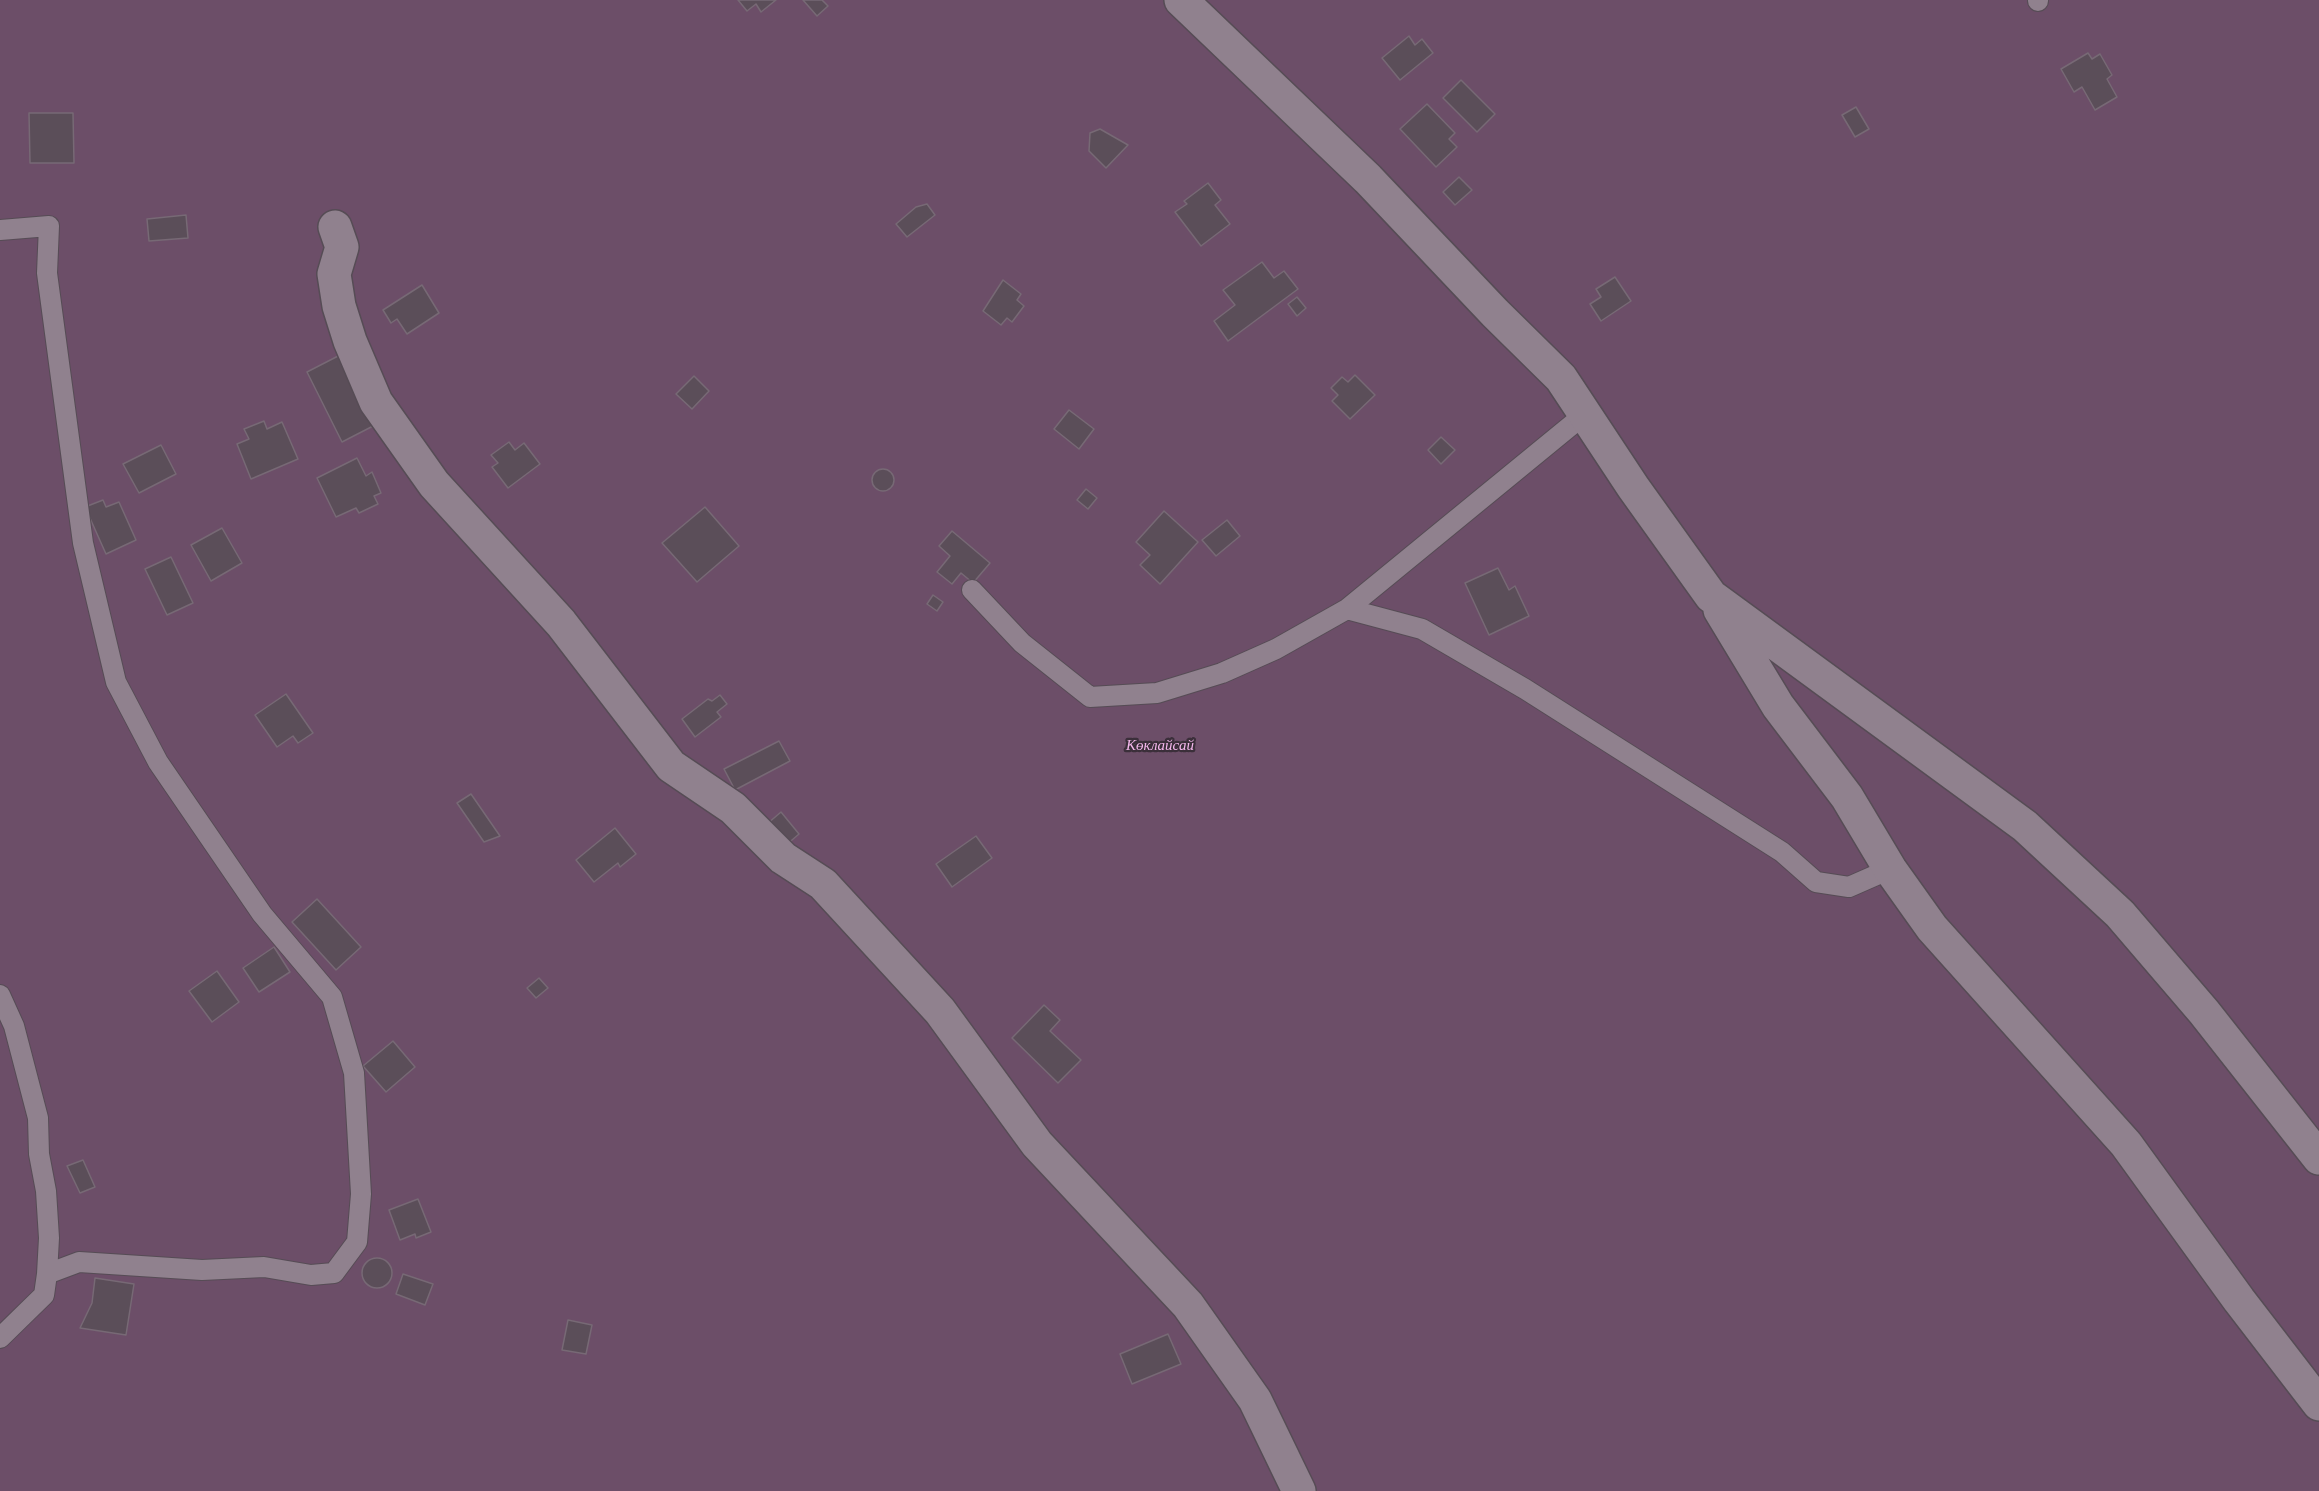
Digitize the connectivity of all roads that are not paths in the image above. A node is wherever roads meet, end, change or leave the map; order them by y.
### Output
1 (1181, 0) edge
2 (335, 227) dead end
3 (0, 230) edge
4 (1585, 414) junction
5 (972, 590) dead end
6 (1711, 596) junction
7 (1347, 609) junction
8 (1890, 869) junction
9 (0, 995) edge
10 (2319, 1158) edge
11 (47, 1274) junction
12 (0, 1338) edge
13 (2319, 1404) edge
14 (1299, 1491) edge

1 - 4 street
2 - 14 street
3 - 11 lane
4 - 6 street
4 - 7 lane
5 - 7 lane
6 - 8 street
6 - 10 street
7 - 8 lane
8 - 13 street
9 - 11 lane
11 - 12 lane

